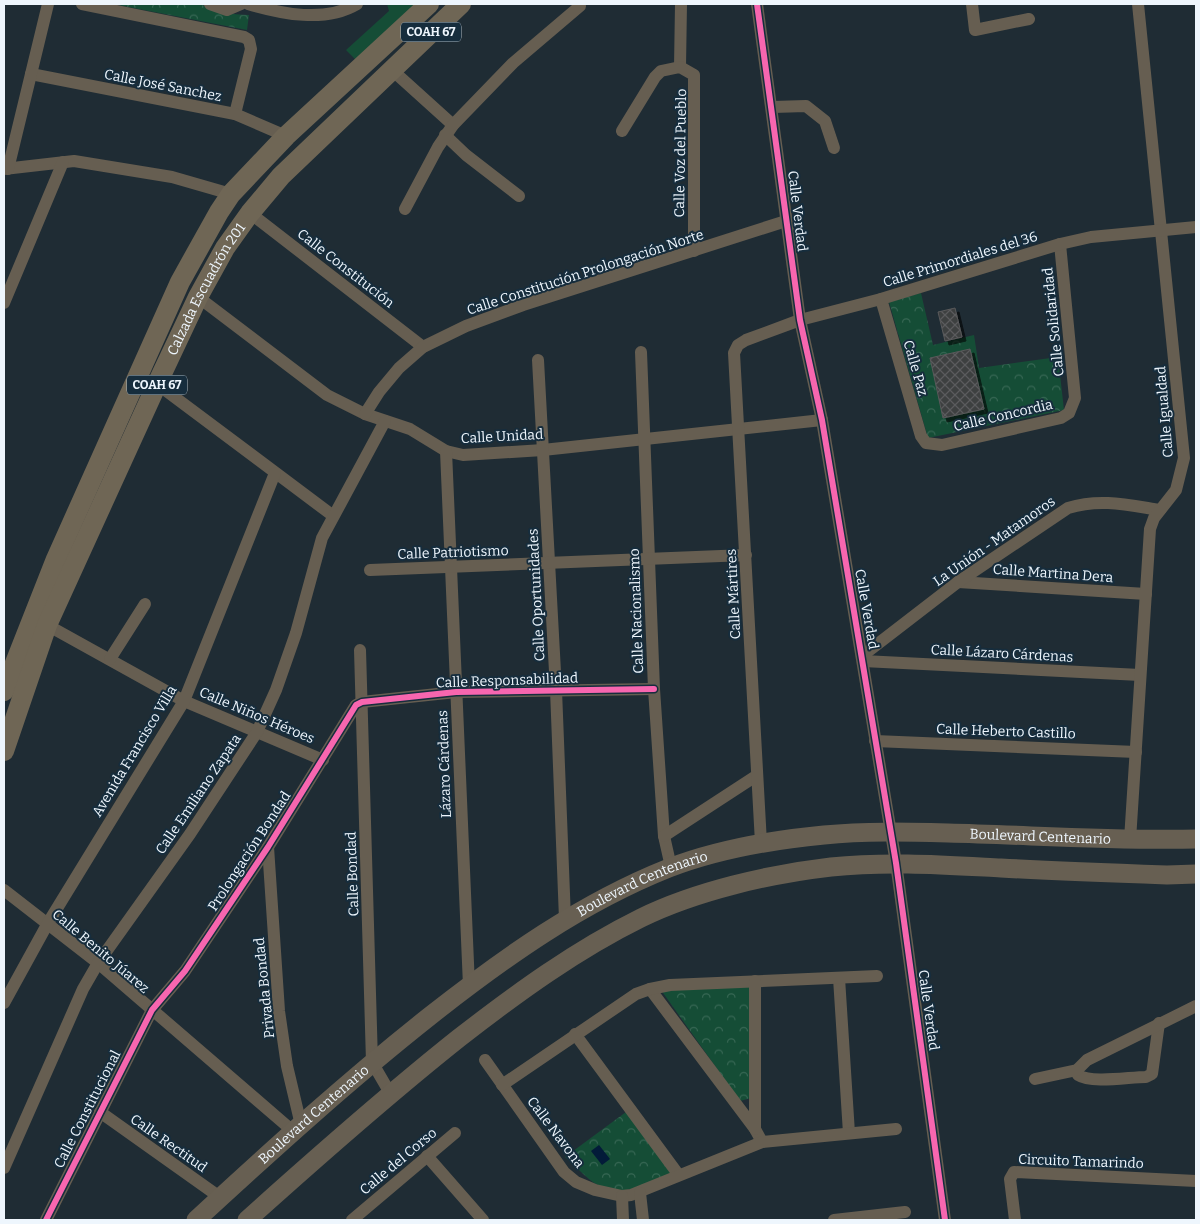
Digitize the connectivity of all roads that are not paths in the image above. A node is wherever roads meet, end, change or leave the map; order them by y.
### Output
1 (48, 4) edge
2 (82, 4) edge
3 (210, 4) edge
4 (241, 4) edge
5 (248, 4) edge
6 (355, 4) edge
7 (429, 4) edge
8 (461, 4) edge
9 (681, 4) edge
10 (757, 4) edge
11 (972, 4) edge
12 (1138, 4) edge
13 (580, 6) dead end
14 (1029, 19) dead end
15 (388, 44) junction
16 (396, 64) junction
17 (680, 67) junction
18 (32, 74) junction
19 (773, 107) junction
20 (235, 114) junction
21 (449, 130) junction
22 (622, 132) dead end
23 (286, 136) junction
24 (834, 148) dead end
25 (63, 162) junction
26 (6, 169) edge
27 (231, 194) junction
28 (519, 196) dead end
29 (405, 209) dead end
30 (250, 213) junction
31 (786, 221) junction
32 (1196, 227) edge
33 (1160, 231) junction
34 (1060, 244) junction
35 (694, 251) junction
36 (198, 297) junction
37 (881, 300) junction
38 (4, 303) edge
39 (800, 320) junction
40 (738, 345) joint
41 (423, 347) junction
42 (641, 352) dead end
43 (538, 360) dead end
44 (157, 384) junction
45 (1075, 398) joint
46 (365, 414) junction
47 (822, 420) junction
48 (384, 421) junction
49 (740, 430) junction
50 (645, 439) junction
51 (926, 442) joint
52 (543, 450) junction
53 (446, 451) junction
54 (1190, 459) edge
55 (275, 473) junction
56 (1160, 510) junction
57 (332, 515) junction
58 (746, 555) junction
59 (650, 559) junction
60 (549, 563) junction
61 (451, 567) junction
62 (370, 570) dead end
63 (958, 582) junction
64 (1146, 594) junction
65 (145, 604) dead end
66 (47, 625) junction
67 (360, 650) dead end
68 (110, 659) junction
69 (863, 659) junction
70 (1140, 675) junction
71 (4, 690) edge
72 (556, 690) junction
73 (654, 690) junction
74 (456, 692) junction
75 (184, 701) junction
76 (362, 702) junction
77 (257, 732) junction
78 (874, 741) junction
79 (4, 751) edge
80 (1136, 752) junction
81 (323, 760) junction
82 (756, 776) junction
83 (890, 832) junction
84 (664, 836) junction
85 (1196, 839) edge
86 (1130, 840) junction
87 (761, 843) junction
88 (268, 847) junction
89 (896, 863) junction
90 (671, 867) junction
91 (1196, 874) edge
92 (4, 890) edge
93 (565, 919) junction
94 (48, 923) junction
95 (98, 963) junction
96 (877, 976) dead end
97 (839, 978) junction
98 (756, 982) junction
99 (469, 986) junction
100 (650, 989) junction
101 (4, 1003) edge
102 (1196, 1006) edge
103 (152, 1010) junction
104 (1159, 1023) junction
105 (575, 1034) junction
106 (485, 1060) dead end
107 (372, 1062) junction
108 (1077, 1070) junction
109 (1035, 1079) dead end
110 (502, 1085) junction
111 (390, 1093) junction
112 (100, 1112) junction
113 (298, 1128) junction
114 (896, 1128) dead end
115 (755, 1129) junction
116 (455, 1133) dead end
117 (849, 1133) junction
118 (762, 1142) junction
119 (427, 1156) junction
120 (4, 1168) edge
121 (678, 1174) junction
122 (1196, 1181) edge
123 (640, 1193) junction
124 (622, 1196) junction
125 (221, 1198) junction
126 (905, 1212) dead end
127 (360, 1218) edge
128 (46, 1220) edge
129 (196, 1220) edge
130 (247, 1220) edge
131 (483, 1220) edge
132 (623, 1220) edge
133 (643, 1220) edge
134 (834, 1220) edge
135 (945, 1220) edge
136 (1015, 1220) edge

1 - 18 street
2 - 20 street
3 - 4 street
5 - 6 street
7 - 15 main road, Calzada Escuadrón 201 / COAH 67
8 - 16 main road, Calzada Escuadrón 201 / COAH 67
9 - 17 street
10 - 19 street, Calle Verdad
11 - 14 street
12 - 33 street, Calle Igualdad
13 - 21 street
15 - 16 main road
15 - 23 main road, Calzada Escuadrón 201 / COAH 67
16 - 21 street
16 - 30 main road, Calzada Escuadrón 201 / COAH 67
17 - 22 street
17 - 35 street, Calle Voz del Pueblo
18 - 20 street, Calle José Sanchez
18 - 26 street
19 - 24 street
19 - 31 street, Calle Verdad
20 - 23 street, Calle José Sanchez
21 - 28 street
21 - 29 street
23 - 27 main road, Calzada Escuadrón 201 / COAH 67
25 - 26 street
25 - 27 street
25 - 38 street
27 - 71 main road, Calzada Escuadrón 201 / COAH 67
30 - 36 main road, Calzada Escuadrón 201 / COAH 67
30 - 41 street, Calle Constitución
31 - 35 street, Calle Constitución Prolongación Norte
31 - 39 street, Calle Verdad
32 - 33 street, Calle Primordiales del 36
33 - 34 street, Calle Primordiales del 36
33 - 54 street, Calle Igualdad
34 - 37 street, Calle Primordiales del 36
34 - 45 street, Calle Solidaridad
35 - 41 street, Calle Constitución Prolongación Norte
36 - 44 main road, Calzada Escuadrón 201 / COAH 67
36 - 46 street, Calle Unidad
37 - 39 street, Calle Primordiales del 36
37 - 51 street, Calle Paz
39 - 40 street, Calle Primordiales del 36
39 - 47 street, Calle Verdad
40 - 49 street, Calle Mártires
41 - 46 street, Calle Constitución Prolongación Norte
42 - 50 street, Calle Nacionalismo
43 - 52 street, Calle Oportunidades
44 - 55 street
44 - 66 main road, Calzada Escuadrón 201 / COAH 67
45 - 51 street, Calle Concordia
46 - 48 street, Calle Unidad
47 - 49 street, Calle Unidad
47 - 69 street, Calle Verdad
48 - 53 street, Calle Unidad
48 - 57 street, Calle Emiliano Zapata
49 - 50 street, Calle Unidad
49 - 58 street, Calle Mártires
50 - 52 street, Calle Unidad
50 - 59 street, Calle Nacionalismo
52 - 53 street, Calle Unidad
52 - 60 street, Calle Oportunidades
53 - 61 street, Lázaro Cárdenas
54 - 56 street, Calle Igualdad
55 - 57 street
55 - 75 street, Avenida Francisco Villa
56 - 63 street, La Unión - Matamoros
56 - 64 street, Calle Igualdad
57 - 77 street, Calle Emiliano Zapata
58 - 59 street, Calle Patriotismo
58 - 82 street, Calle Mártires
59 - 60 street, Calle Patriotismo
59 - 73 street, Calle Nacionalismo
60 - 61 street, Calle Patriotismo
60 - 72 street, Calle Oportunidades
61 - 62 street, Calle Patriotismo
61 - 74 street, Lázaro Cárdenas
63 - 64 street, Calle Martina Dera
63 - 69 street, La Unión - Matamoros
64 - 70 street, Calle Igualdad
65 - 68 street
66 - 68 street, Calle Niños Héroes
66 - 79 main road, Calzada Escuadrón 201 / COAH 67
67 - 76 street, Calle Bondad
68 - 75 street, Calle Niños Héroes
69 - 70 street, Calle Lázaro Cárdenas
69 - 78 street, Calle Verdad
70 - 80 street, Calle Igualdad
72 - 73 street, Calle Responsabilidad
72 - 74 street, Calle Responsabilidad
72 - 93 street, Calle Oportunidades
73 - 84 street, Calle Nacionalismo
74 - 76 street, Calle Responsabilidad
74 - 99 street, Lázaro Cárdenas
75 - 77 street, Calle Niños Héroes
75 - 94 street, Avenida Francisco Villa
76 - 81 street, Prolongación Bondad
76 - 107 street, Calle Bondad
77 - 81 street, Calle Niños Héroes
77 - 95 street, Calle Emiliano Zapata
78 - 80 street, Calle Heberto Castillo
78 - 83 street, Calle Verdad
80 - 86 street, Calle Igualdad
81 - 88 street, Prolongación Bondad
82 - 84 street
82 - 87 street, Calle Mártires
83 - 86 main road, Boulevard Centenario
83 - 87 main road, Boulevard Centenario
83 - 89 street, Calle Verdad
84 - 90 street, Calle Nacionalismo
85 - 86 main road, Boulevard Centenario
87 - 90 main road, Boulevard Centenario
88 - 103 street, Prolongación Bondad
88 - 113 street, Privada Bondad
89 - 91 main road
89 - 111 main road
89 - 135 street, Calle Verdad
90 - 93 main road, Boulevard Centenario
92 - 94 street, Calle Benito Júarez
93 - 99 main road, Boulevard Centenario
94 - 95 street, Calle Benito Júarez
94 - 101 street, Avenida Francisco Villa
95 - 103 street, Calle Benito Júarez
95 - 120 street, Calle Emiliano Zapata
96 - 97 street
97 - 98 street
97 - 117 street
98 - 100 street
98 - 115 street
99 - 107 main road, Boulevard Centenario
100 - 105 street
100 - 115 street
102 - 104 street
103 - 112 street, Calle Constitucional
103 - 113 street, Calle Benito Júarez
104 - 108 street
104 - 108 street
105 - 110 street
105 - 121 street
106 - 110 street, Calle Navona
107 - 111 street, Calle Bondad
107 - 113 main road, Boulevard Centenario
108 - 109 street
110 - 124 street, Calle Navona
111 - 130 main road
112 - 125 street, Calle Rectitud
112 - 128 street, Calle Constitucional
113 - 125 main road, Boulevard Centenario
114 - 117 street, Calle Navona
115 - 118 street
116 - 119 street, Calle del Corso
117 - 118 street, Calle Navona
118 - 121 street, Calle Navona
119 - 127 street, Calle del Corso
119 - 131 street
121 - 123 street, Calle Navona
122 - 136 street, Circuito Tamarindo
123 - 124 street, Calle Navona
123 - 133 street
124 - 132 street
125 - 129 main road, Boulevard Centenario
126 - 134 street

